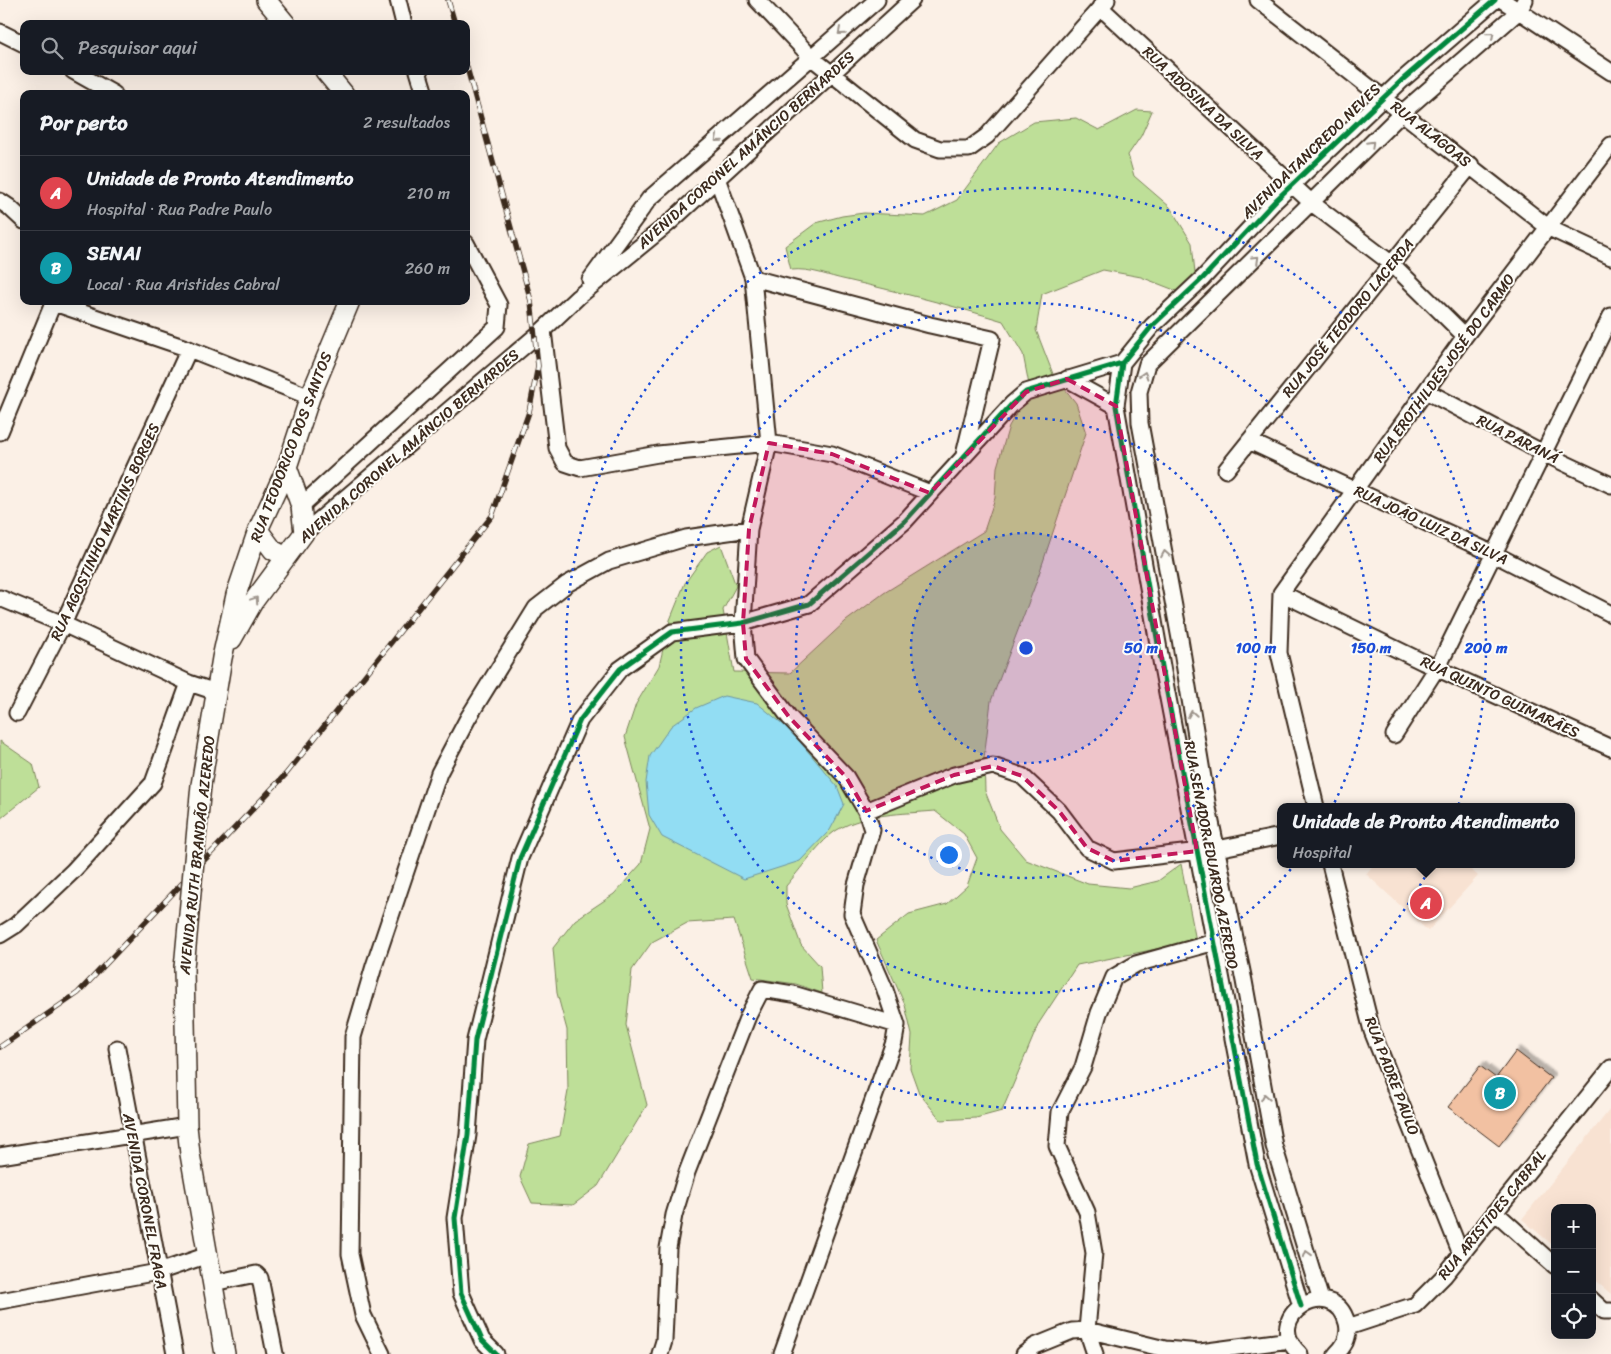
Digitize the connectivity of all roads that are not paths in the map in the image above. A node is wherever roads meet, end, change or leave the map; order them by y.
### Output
1 (266, 0) edge
2 (398, 0) edge
3 (756, 0) edge
4 (878, 0) edge
5 (912, 0) edge
6 (1258, 0) edge
7 (1495, 0) edge
8 (1502, 0) edge
9 (1104, 4) edge
10 (1522, 5) edge
11 (283, 20) edge
12 (403, 20) edge
13 (0, 32) edge
14 (20, 42) edge
15 (812, 58) junction
16 (1611, 72) edge
17 (831, 73) junction
18 (80, 75) edge
19 (329, 75) edge
20 (419, 75) edge
21 (107, 90) edge
22 (341, 90) edge
23 (423, 90) edge
24 (1384, 98) junction
25 (1403, 112) junction
26 (1611, 145) edge
27 (1471, 165) junction
28 (717, 178) junction
29 (1292, 185) junction
30 (0, 201) edge
31 (1312, 204) junction
32 (20, 218) edge
33 (1549, 228) junction
34 (470, 248) edge
35 (1611, 257) edge
36 (1392, 264) junction
37 (753, 278) junction
38 (578, 297) junction
39 (53, 305) edge
40 (63, 305) edge
41 (348, 305) edge
42 (1611, 316) edge
43 (543, 330) junction
44 (1465, 336) junction
45 (189, 349) junction
46 (1122, 363) junction
47 (1067, 379) junction
48 (1426, 391) junction
49 (310, 397) junction
50 (1116, 406) junction
51 (0, 432) edge
52 (1249, 441) junction
53 (769, 443) junction
54 (1545, 454) junction
55 (964, 457) junction
56 (287, 467) junction
57 (1226, 470) dead end
58 (1611, 485) edge
59 (1355, 489) junction
60 (930, 493) junction
61 (301, 506) junction
62 (749, 529) junction
63 (258, 530) junction
64 (304, 533) junction
65 (1494, 554) junction
66 (286, 557) junction
67 (1281, 593) junction
68 (236, 595) joint
69 (0, 598) edge
70 (1611, 614) edge
71 (743, 623) junction
72 (63, 624) junction
73 (222, 658) junction
74 (1437, 668) junction
75 (189, 683) junction
76 (216, 692) junction
77 (17, 713) dead end
78 (1394, 734) dead end
79 (1611, 748) edge
80 (1315, 803) edge
81 (866, 811) junction
82 (1277, 837) edge
83 (1216, 849) junction
84 (1197, 851) junction
85 (1331, 868) edge
86 (0, 935) edge
87 (1215, 942) junction
88 (897, 1025) junction
89 (117, 1048) dead end
90 (1611, 1068) edge
91 (1261, 1072) junction
92 (1241, 1077) junction
93 (187, 1126) junction
94 (132, 1133) junction
95 (0, 1156) edge
96 (1495, 1212) junction
97 (1461, 1254) junction
98 (208, 1255) junction
99 (1551, 1262) edge
100 (158, 1272) junction
101 (213, 1283) junction
102 (1321, 1300) junction
103 (0, 1301) edge
104 (1596, 1304) edge
105 (1300, 1306) junction
106 (1611, 1311) edge
107 (1348, 1327) junction
108 (1087, 1330) junction
109 (1290, 1340) junction
110 (1340, 1352) edge
111 (174, 1354) edge
112 (225, 1354) edge
113 (275, 1354) edge
114 (382, 1354) edge
115 (496, 1354) edge
116 (660, 1354) edge
117 (782, 1354) edge
118 (1024, 1354) edge
119 (1095, 1354) edge
120 (1300, 1354) edge

1 - 11 main road
2 - 12 street
3 - 15 street
4 -> 15 street, AVENIDA CORONEL AMÂNCIO BERNARDES
5 - 17 street, AVENIDA CORONEL AMÂNCIO BERNARDES
6 - 24 street, RUA ALAGOAS
7 - 24 street, AVENIDA TANCREDO NEVES
8 - 10 street
9 - 17 street
9 - 29 street, RUA ADOSINA DA SILVA
10 - 16 street
25 -> 10 street
13 - 14 street
15 - 17 street
15 -> 38 street, AVENIDA CORONEL AMÂNCIO BERNARDES
17 - 28 street, AVENIDA CORONEL AMÂNCIO BERNARDES
18 - 21 street
19 - 22 main road
20 - 23 street
24 - 25 street, RUA ALAGOAS
24 - 29 street, AVENIDA TANCREDO NEVES
25 - 27 street, RUA ALAGOAS
31 -> 25 street
26 - 33 street, RUA EROTHILDES JOSÉ DO CARMO
27 - 33 street, RUA ALAGOAS
27 - 36 street, RUA JOSÉ TEODORO LACERDA
28 - 37 street
28 - 38 street, AVENIDA CORONEL AMÂNCIO BERNARDES
29 - 31 street, RUA ADOSINA DA SILVA
29 - 46 street, AVENIDA TANCREDO NEVES
30 - 32 street
31 - 36 street, RUA ADOSINA DA SILVA
83 -> 31 street, RUA SENADOR EDUARDO AZEREDO
33 - 35 street, RUA ALAGOAS
33 - 44 street, RUA EROTHILDES JOSÉ DO CARMO
34 - 61 street, AVENIDA CORONEL AMÂNCIO BERNARDES
36 - 44 street, RUA ADOSINA DA SILVA
36 - 52 street, RUA JOSÉ TEODORO LACERDA
37 - 53 street
37 - 55 street
38 - 43 street, AVENIDA CORONEL AMÂNCIO BERNARDES
39 - 51 street
40 - 45 street
41 - 49 main road, RUA TEODORICO DOS SANTOS
42 - 54 street
43 - 53 street
43 - 64 street, AVENIDA CORONEL AMÂNCIO BERNARDES
44 - 48 street, RUA EROTHILDES JOSÉ DO CARMO
45 - 49 street
45 - 72 street, RUA AGOSTINHO MARTINS BORGES
46 - 47 street
46 - 50 street
47 - 50 street
47 - 55 street
48 - 54 street, RUA PARANÁ
48 - 59 street, RUA EROTHILDES JOSÉ DO CARMO
49 - 56 main road, RUA TEODORICO DOS SANTOS
50 - 84 street, RUA SENADOR EDUARDO AZEREDO
52 - 57 street, RUA JOSÉ TEODORO LACERDA
52 - 59 street, RUA JOÃO LUIZ DA SILVA
53 - 60 street
53 - 62 street
54 - 58 street, RUA PARANÁ
54 - 65 street
55 - 60 street
56 - 61 main road
56 - 63 main road, RUA TEODORICO DOS SANTOS
59 - 65 street, RUA JOÃO LUIZ DA SILVA
59 - 67 street, RUA EROTHILDES JOSÉ DO CARMO
60 - 71 street
61 - 64 main road
62 - 71 street
62 - 114 street
63 - 66 main road
63 - 68 main road, RUA TEODORICO DOS SANTOS
64 - 66 main road, AVENIDA CORONEL AMÂNCIO BERNARDES
65 - 70 street, RUA JOÃO LUIZ DA SILVA
65 - 74 street
73 -> 66 main road, AVENIDA CORONEL AMÂNCIO BERNARDES
67 - 74 street, RUA QUINTO GUIMARÃES
67 - 80 street
68 - 73 main road, AVENIDA RUTH BRANDÃO AZEREDO
69 - 72 street
71 - 81 street
71 - 115 street
72 - 75 street
72 - 77 street, RUA AGOSTINHO MARTINS BORGES
73 - 76 main road, AVENIDA RUTH BRANDÃO AZEREDO
74 - 78 street
74 - 79 street, RUA QUINTO GUIMARÃES
75 - 76 street
75 - 86 street
76 - 93 main road, AVENIDA RUTH BRANDÃO AZEREDO, bridge
81 - 84 street
81 - 88 street
82 - 83 street
83 - 84 street
83 - 91 street, RUA SENADOR EDUARDO AZEREDO
84 - 87 street, RUA SENADOR EDUARDO AZEREDO
85 - 97 street, RUA PADRE PAULO
87 - 92 street, RUA SENADOR EDUARDO AZEREDO
87 - 108 street
88 - 116 street
88 - 117 street
89 - 94 street, AVENIDA CORONEL FRAGA
90 - 96 street, RUA ARISTIDES CABRAL
91 - 92 street
102 -> 91 street, RUA SENADOR EDUARDO AZEREDO
92 - 105 street, RUA SENADOR EDUARDO AZEREDO
93 - 94 street
93 - 98 main road, AVENIDA RUTH BRANDÃO AZEREDO
94 - 95 street
94 - 100 street, AVENIDA CORONEL FRAGA
96 - 97 street, RUA ARISTIDES CABRAL
96 - 99 street
97 - 107 street, RUA ARISTIDES CABRAL
98 - 100 street
98 - 101 main road, AVENIDA RUTH BRANDÃO AZEREDO
100 - 103 street
100 - 111 street, AVENIDA CORONEL FRAGA
101 - 112 main road, AVENIDA RUTH BRANDÃO AZEREDO
101 - 113 street
102 - 105 street
102 - 107 street
104 - 106 street
105 - 109 street
107 - 110 street
108 - 109 street
108 - 118 street
108 - 119 street
109 - 120 street

